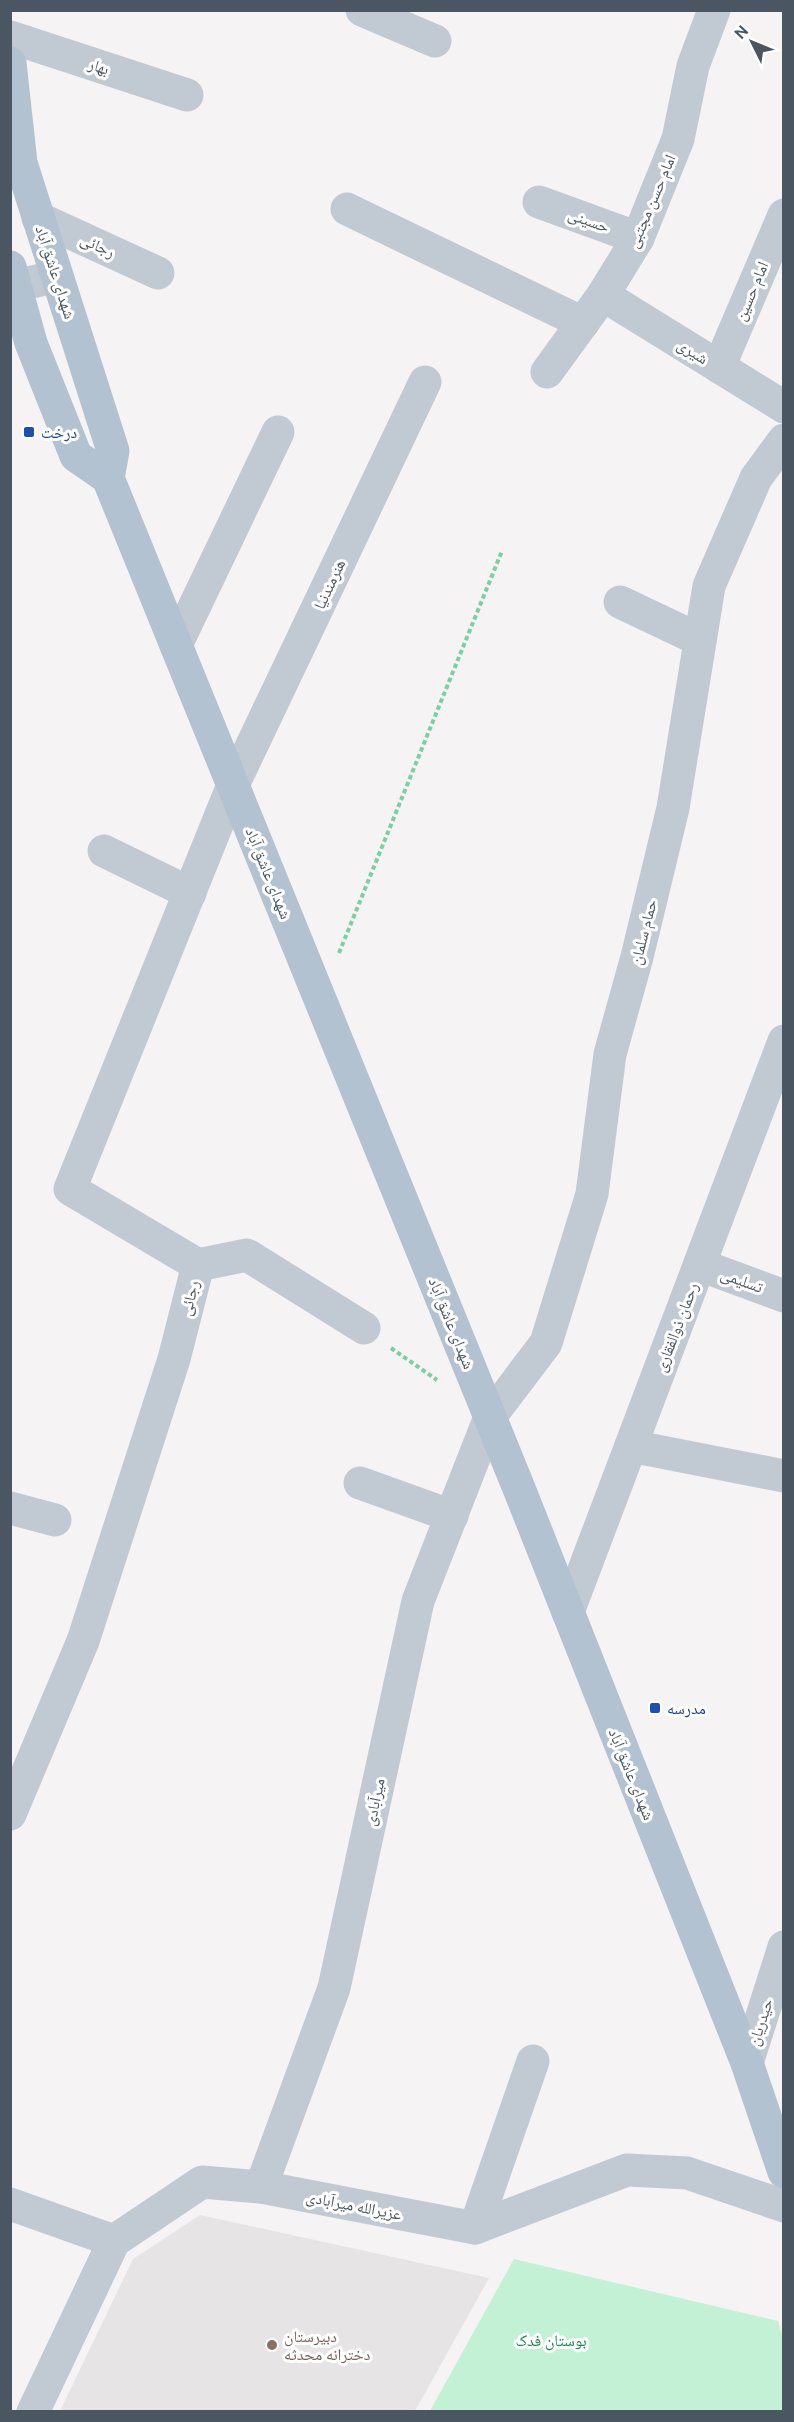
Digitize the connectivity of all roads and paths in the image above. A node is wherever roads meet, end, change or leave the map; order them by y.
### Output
1 (362, 10) edge
2 (714, 10) edge
3 (10, 37) edge
4 (435, 41) dead end
5 (10, 63) edge
6 (187, 95) dead end
7 (16, 163) edge
8 (539, 202) dead end
9 (346, 209) dead end
10 (783, 214) edge
11 (38, 218) junction
12 (638, 238) junction
13 (158, 273) dead end
14 (57, 276) junction
15 (12, 281) edge
16 (603, 295) junction
17 (583, 323) junction
18 (719, 367) junction
19 (547, 372) dead end
20 (425, 382) dead end
21 (783, 407) edge
22 (278, 432) dead end
23 (783, 440) edge
24 (108, 478) junction
25 (502, 551) dead end
26 (620, 602) dead end
27 (700, 640) junction
28 (176, 645) junction
29 (233, 785) junction
30 (104, 851) dead end
31 (190, 893) junction
32 (320, 999) junction
33 (783, 1041) edge
34 (198, 1265) junction
35 (700, 1265) junction
36 (783, 1296) edge
37 (364, 1328) joint
38 (442, 1383) dead end
39 (490, 1418) junction
40 (631, 1446) junction
41 (783, 1476) edge
42 (360, 1483) dead end
43 (10, 1508) edge
44 (452, 1516) junction
45 (55, 1520) dead end
46 (568, 1612) junction
47 (10, 1814) edge
48 (783, 1947) edge
49 (533, 2061) dead end
50 (747, 2063) junction
51 (783, 2172) edge
52 (261, 2187) junction
53 (10, 2204) edge
54 (783, 2206) edge
55 (475, 2228) junction
56 (114, 2241) junction
57 (33, 2412) edge

1 - 4 street
2 - 12 street, امام حسن مجتبی
3 - 6 street, بهار
5 - 7 main road, شهدای عاشق آباد
7 - 11 main road, شهدای عاشق آباد
8 - 12 street, حسینی
9 - 17 street
10 - 18 street, امام حسین
11 - 13 street, رجائی
11 - 14 main road, شهدای عاشق آباد
12 - 16 street, امام حسن مجتبی
14 - 15 street
14 - 24 main road, شهدای عاشق آباد
15 - 24 main road
16 - 17 street, امام حسن مجتبی
16 - 18 street, شیری
17 - 19 street, امام حسن مجتبی
18 - 21 street, شیری
20 - 29 street, هنرمندنیا
22 - 28 street
23 - 27 street, حمام سلمان
24 - 28 main road, شهدای عاشق آباد
25 - 32 path
26 - 27 street
27 - 39 street, حمام سلمان
28 - 29 main road, شهدای عاشق آباد
29 - 31 street, رجائی
29 - 32 main road, شهدای عاشق آباد
30 - 31 street
31 - 34 street, رجائی
32 - 39 main road, شهدای عاشق آباد
33 - 35 street, رحمان ذوالفقاری
34 - 37 street
34 - 47 street, رجائی
35 - 36 street, تسلیمی
35 - 40 street, رحمان ذوالفقاری
37 - 38 path
39 - 44 street, میرآبادی
39 - 46 main road, شهدای عاشق آباد
40 - 41 street
40 - 46 street, رحمان ذوالفقاری
42 - 44 street
43 - 45 street
44 - 52 street, میرآبادی
46 - 50 main road, شهدای عاشق آباد
48 - 50 street, حیدریان
49 - 55 street
50 - 51 main road, شهدای عاشق آباد
52 - 55 street, عزیرالله میرآبادی
52 - 56 street, عزیرالله میرآبادی
53 - 56 street
54 - 55 street
56 - 57 street

